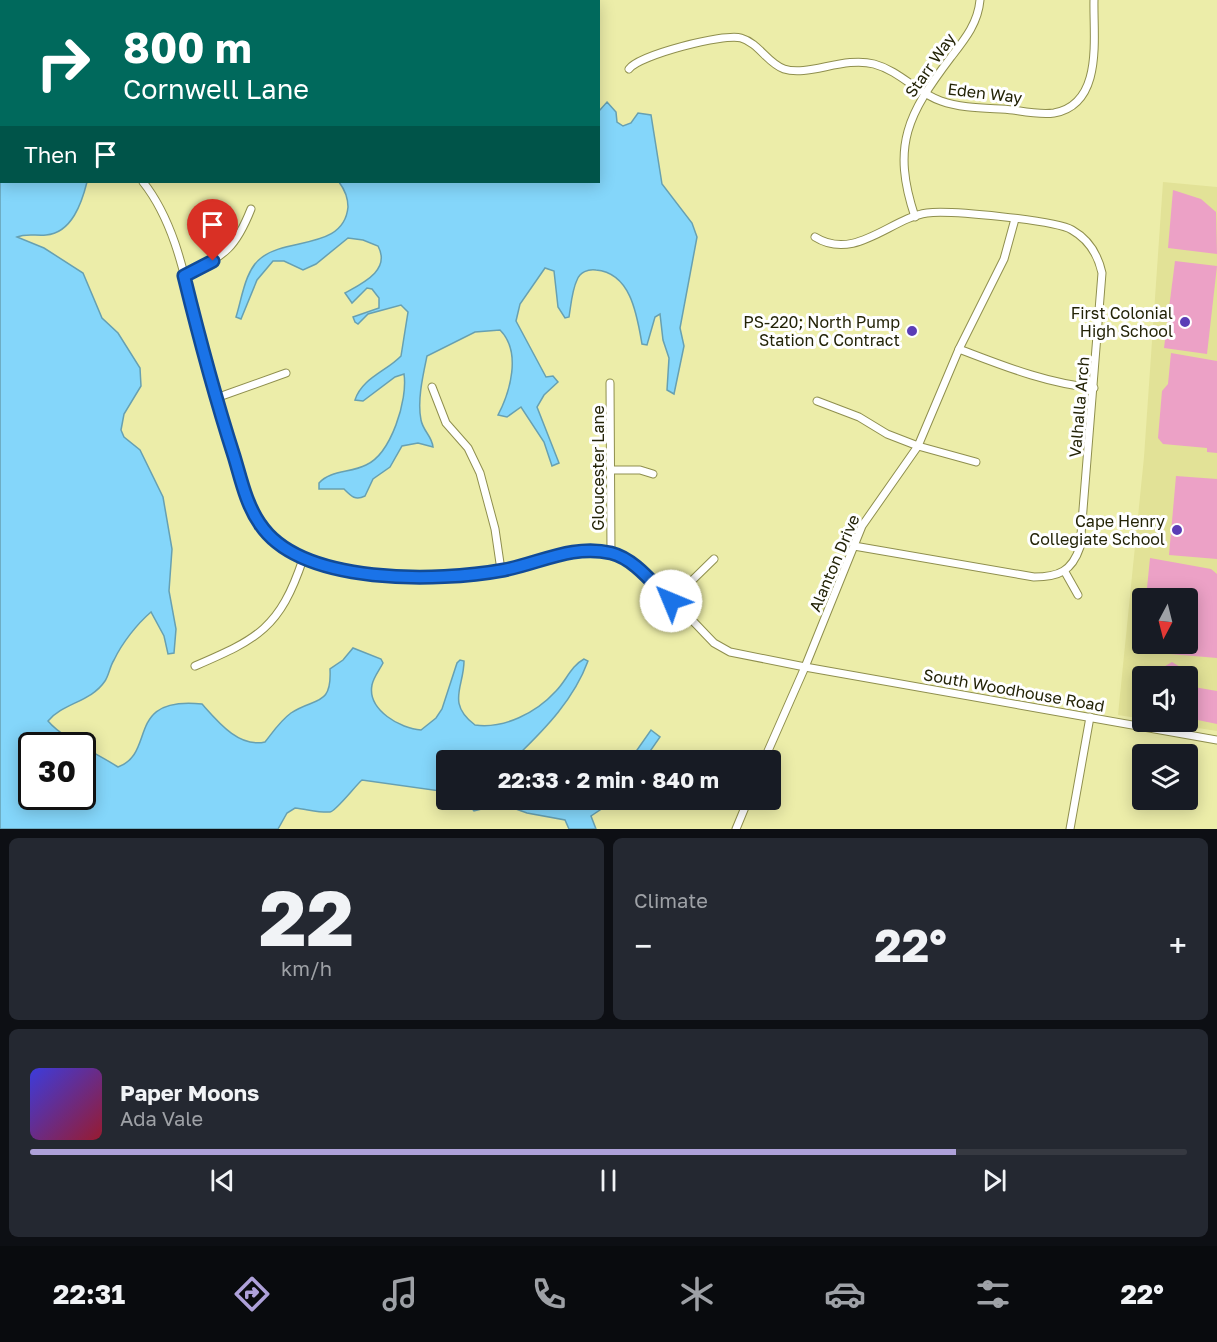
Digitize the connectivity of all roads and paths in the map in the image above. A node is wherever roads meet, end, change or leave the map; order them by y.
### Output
1 (980, 0) edge
2 (1094, 0) edge
3 (629, 69) dead end
4 (924, 93) junction
5 (144, 183) edge
6 (251, 209) dead end
7 (915, 216) junction
8 (1015, 219) junction
9 (815, 237) dead end
10 (184, 276) junction
11 (959, 349) junction
12 (286, 373) dead end
13 (610, 383) dead end
14 (432, 387) dead end
15 (1094, 388) junction
16 (216, 398) junction
17 (817, 401) dead end
18 (918, 446) junction
19 (976, 462) dead end
20 (611, 470) junction
21 (653, 474) dead end
22 (854, 546) junction
23 (611, 554) junction
24 (303, 559) junction
25 (714, 560) dead end
26 (501, 570) junction
27 (1065, 572) junction
28 (1078, 595) dead end
29 (671, 601) junction
30 (195, 666) dead end
31 (805, 668) junction
32 (1090, 717) junction
33 (1217, 740) edge
34 (768, 750) edge
35 (744, 810) edge
36 (736, 829) edge
37 (1070, 829) edge

1 - 4 street, Starr Way
2 - 4 street, Eden Way
3 - 4 street, Eden Way
4 - 7 street, Starr Way
5 - 10 street
6 - 10 street
7 - 8 street, Valhalla Arch
7 - 9 street, Valhalla Arch
8 - 11 street, Alanton Drive
8 - 15 street, Valhalla Arch
10 - 16 street
11 - 15 street
11 - 18 street, Alanton Drive
12 - 16 street
13 - 20 street, Gloucester Lane
14 - 26 street
15 - 27 street, Valhalla Arch
16 - 24 street
17 - 18 street
18 - 19 street
18 - 22 street, Alanton Drive
20 - 21 street
20 - 23 street, Gloucester Lane
22 - 27 street
22 - 31 street, Alanton Drive
23 - 26 street
23 - 29 street, South Woodhouse Road
24 - 26 street
24 - 30 street
25 - 29 street
27 - 28 street
29 - 31 street, South Woodhouse Road
31 - 32 street, South Woodhouse Road
31 - 34 street, Alanton Drive
32 - 33 street, South Woodhouse Road
32 - 37 street
35 - 36 street

